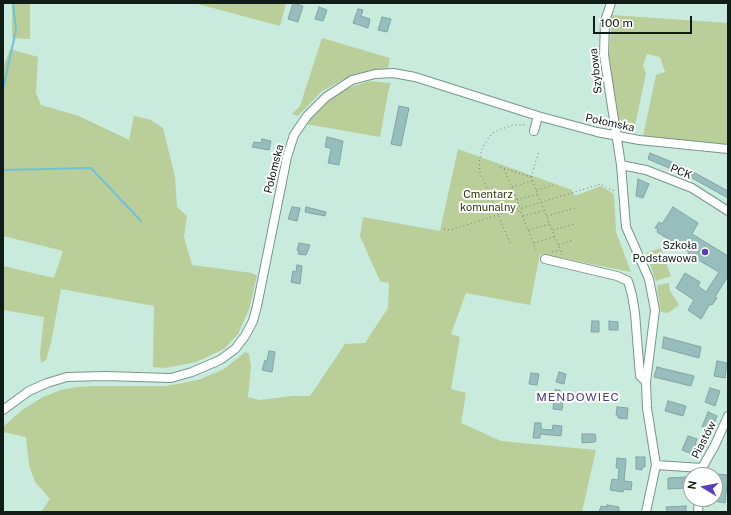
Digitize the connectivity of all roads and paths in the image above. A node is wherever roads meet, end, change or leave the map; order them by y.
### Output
1 (611, 3) edge
2 (538, 116) junction
3 (535, 129) joint
4 (617, 137) junction
5 (728, 149) edge
6 (539, 151) dead end
7 (621, 165) junction
8 (500, 167) dead end
9 (504, 169) junction
10 (531, 177) junction
11 (532, 181) junction
12 (553, 185) dead end
13 (512, 187) junction
14 (536, 190) junction
15 (619, 191) dead end
16 (538, 194) junction
17 (517, 201) junction
18 (541, 202) junction
19 (519, 206) junction
20 (522, 208) junction
21 (575, 208) dead end
22 (517, 209) junction
23 (544, 210) junction
24 (520, 211) junction
25 (728, 211) edge
26 (498, 215) junction
27 (547, 216) junction
28 (523, 217) junction
29 (550, 224) junction
30 (574, 224) dead end
31 (444, 229) dead end
32 (528, 230) junction
33 (552, 230) junction
34 (555, 237) junction
35 (573, 240) dead end
36 (510, 243) dead end
37 (534, 243) junction
38 (558, 245) junction
39 (536, 250) dead end
40 (560, 250) junction
41 (546, 256) joint
42 (564, 258) dead end
43 (646, 382) junction
44 (3, 410) edge
45 (728, 416) edge
46 (656, 465) junction
47 (703, 467) edge
48 (683, 469) edge
49 (646, 512) edge

1 - 4 street, Szybowa
2 - 3 street
2 - 4 street, Połomska
2 - 44 street, Połomska
3 - 26 path
4 - 5 street, Połomska
4 - 7 street, Szybowa
6 - 10 path
7 - 25 street, PCK
7 - 43 street, Szybowa
8 - 9 path
9 - 10 path
9 - 13 path
10 - 11 path
11 - 13 path
11 - 14 path
12 - 14 path
13 - 17 path
14 - 16 path
15 - 18 path
16 - 17 path
16 - 18 path
17 - 19 path
18 - 20 path
18 - 23 path
19 - 20 path
19 - 22 path
20 - 24 path
21 - 27 path
22 - 24 path
22 - 26 path
23 - 27 path
23 - 28 path
24 - 28 path
26 - 31 path
26 - 36 path
27 - 29 path
28 - 32 path
29 - 32 path
29 - 33 path
30 - 33 path
32 - 37 path
33 - 34 path
34 - 37 path
34 - 38 path
35 - 38 path
37 - 39 path
38 - 40 path
40 - 41 path
40 - 42 path
41 - 43 street
43 - 46 street
45 - 47 street, Piastów
46 - 48 street
46 - 49 street

